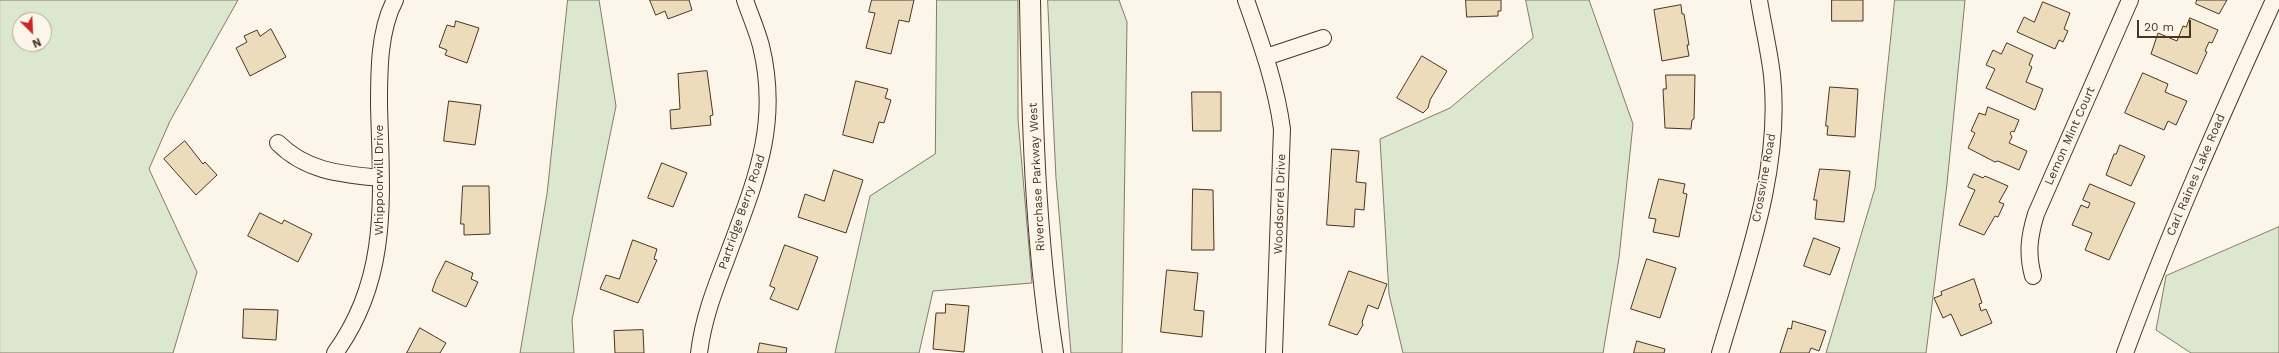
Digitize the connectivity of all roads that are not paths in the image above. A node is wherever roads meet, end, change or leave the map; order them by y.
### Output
1 (394, 0) edge
2 (744, 0) edge
3 (1030, 0) edge
4 (1246, 0) edge
5 (1759, 0) edge
6 (2130, 0) edge
7 (2274, 0) edge
8 (1323, 38) dead end
9 (1266, 57) junction
10 (278, 142) dead end
11 (380, 178) junction
12 (2033, 276) dead end
13 (335, 353) edge
14 (699, 353) edge
15 (1053, 353) edge
16 (1274, 353) edge
17 (1720, 353) edge
18 (2125, 353) edge

1 - 11 street, Whippoorwill Drive
2 - 14 street, Partridge Berry Road
3 - 15 street, Riverchase Parkway West
4 - 9 street, Woodsorrel Drive
5 - 17 street, Crossvine Road
6 - 12 street, Lemon Mint Court
7 - 18 street, Carl Raines Lake Road
8 - 9 street
9 - 16 street, Woodsorrel Drive
10 - 11 street
11 - 13 street, Whippoorwill Drive

